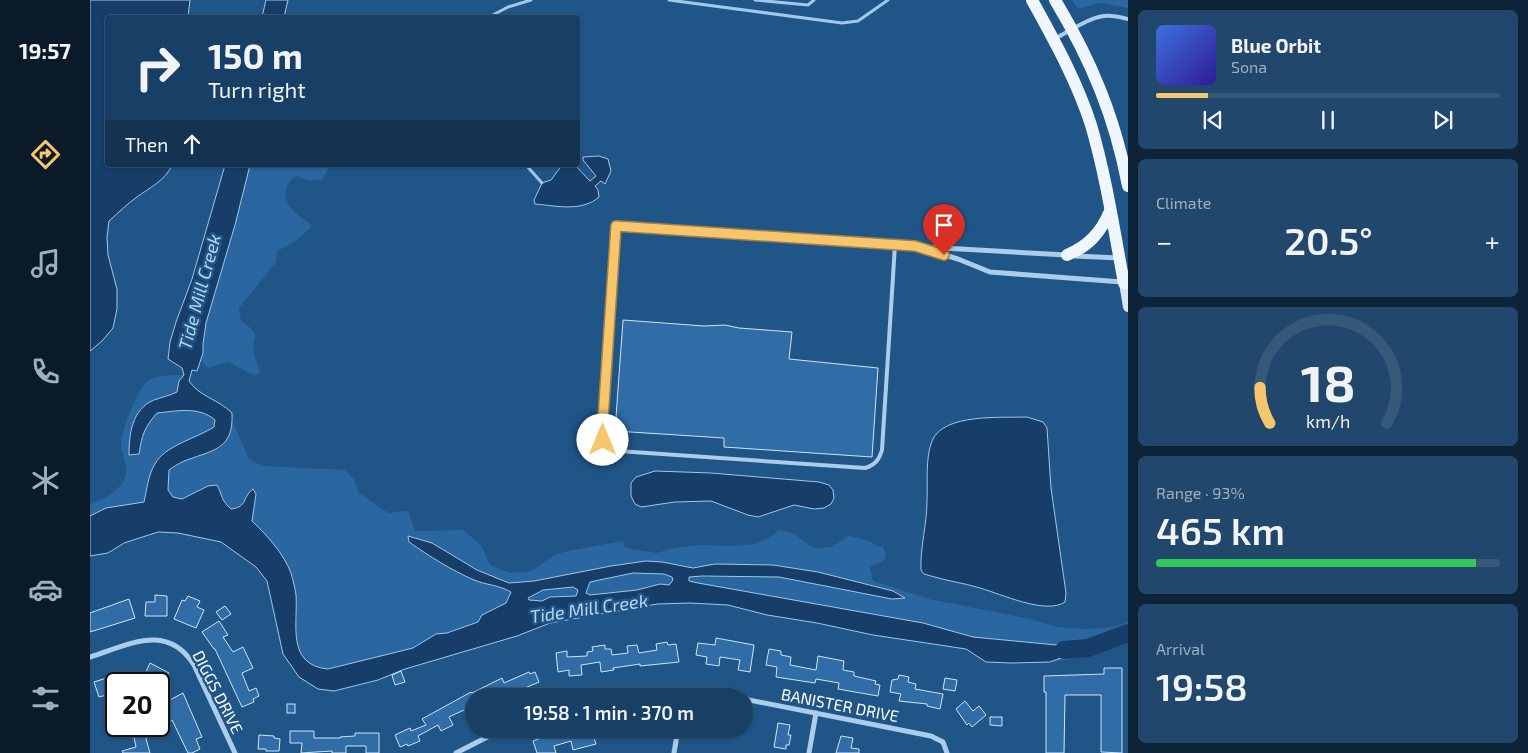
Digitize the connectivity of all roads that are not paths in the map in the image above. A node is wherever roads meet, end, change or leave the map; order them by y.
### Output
1 (1032, 0) edge
2 (1055, 0) edge
3 (1128, 19) edge
4 (1073, 29) junction
5 (1054, 40) junction
6 (1128, 186) edge
7 (1110, 211) junction
8 (895, 245) junction
9 (915, 246) junction
10 (1067, 255) junction
11 (1124, 259) edge
12 (1126, 283) edge
13 (1128, 307) edge
14 (90, 657) edge
15 (753, 701) edge
16 (816, 713) junction
17 (488, 738) edge
18 (676, 738) edge
19 (466, 751) edge
20 (235, 753) edge
21 (456, 753) edge
22 (674, 753) edge
23 (809, 753) edge
24 (947, 753) edge

1 - 5 main road
2 - 4 main road
3 - 4 lane
4 - 5 lane
4 - 6 main road
5 - 7 main road
7 - 10 main road
7 - 11 main road
8 - 8 lane
8 - 9 lane
9 - 10 street
9 - 12 street
10 - 11 street
11 - 12 main road
12 - 13 main road
14 - 20 street, DIGGS DRIVE
15 - 16 street, BANISTER DRIVE
16 - 23 street
16 - 24 street, BANISTER DRIVE
17 - 19 street
18 - 22 street
19 - 21 street

